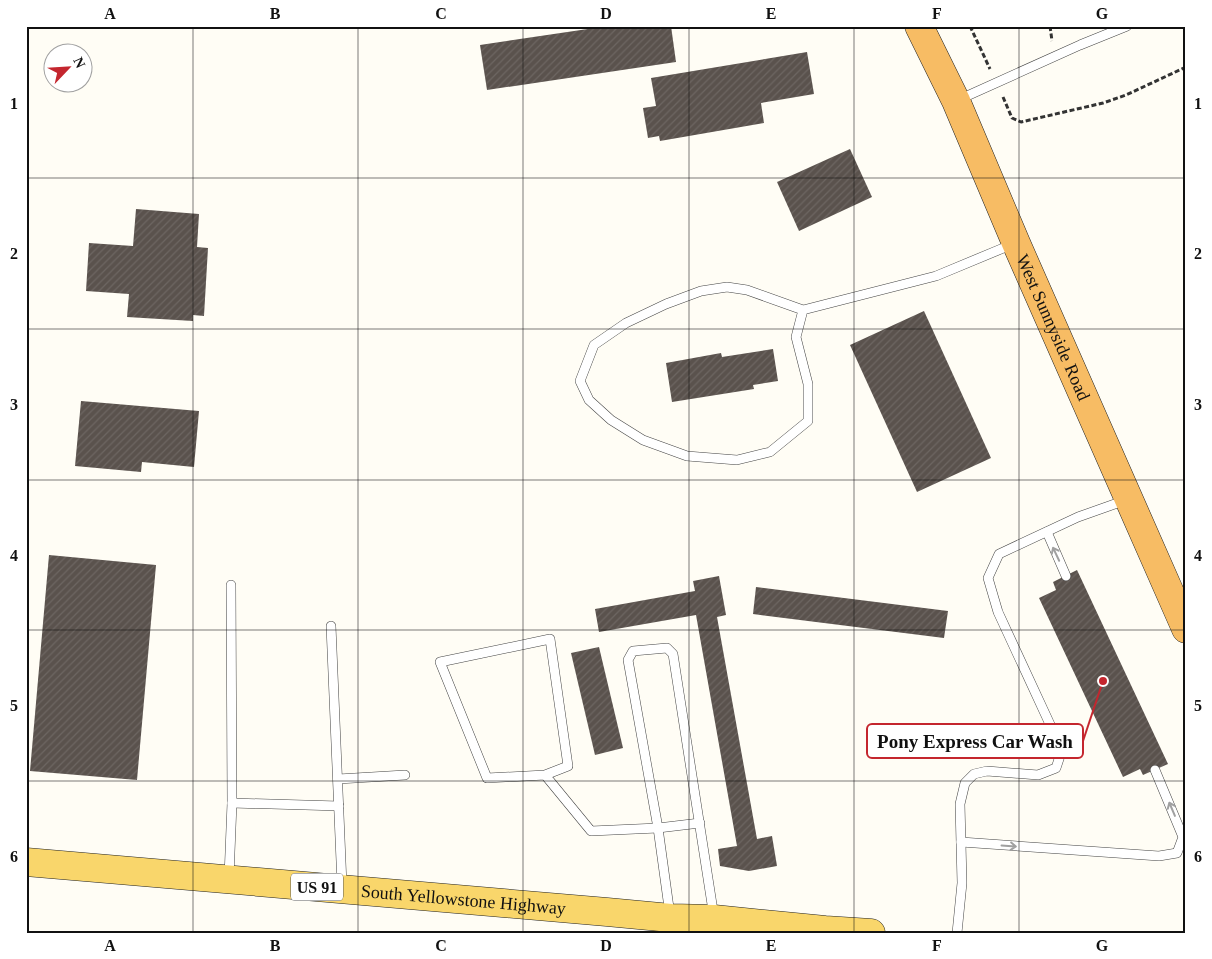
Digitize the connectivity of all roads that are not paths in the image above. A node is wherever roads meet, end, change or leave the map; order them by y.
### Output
1 (919, 26) edge
2 (1127, 26) edge
3 (956, 101) junction
4 (1016, 242) junction
5 (803, 310) junction
6 (1128, 499) junction
7 (1046, 532) junction
8 (1066, 576) dead end
9 (231, 585) dead end
10 (1182, 613) edge
11 (332, 626) dead end
12 (1155, 770) dead end
13 (405, 775) dead end
14 (545, 775) junction
15 (338, 779) junction
16 (232, 803) junction
17 (339, 806) junction
18 (700, 823) junction
19 (658, 828) junction
20 (961, 842) junction
21 (26, 862) edge
22 (229, 880) junction
23 (342, 890) junction
24 (671, 918) junction
25 (714, 919) junction
26 (871, 933) edge
27 (957, 933) edge

1 - 3 highway, West Sunnyside Road
2 - 3 lane
3 - 4 highway, West Sunnyside Road
4 - 5 lane
4 - 6 highway, West Sunnyside Road
5 - 5 lane
6 - 7 lane
6 - 10 highway, West Sunnyside Road
8 -> 7 lane
7 - 20 lane
9 - 16 lane
11 - 15 lane
20 -> 12 lane
13 - 15 lane
14 - 14 lane
14 - 19 lane
15 - 17 lane
16 - 17 lane
16 - 22 lane
17 - 23 lane
18 - 19 lane
18 - 19 lane
18 - 25 lane
19 - 24 lane
20 - 27 lane
21 - 22 main road, South Yellowstone Highway / US 91
22 - 23 main road, South Yellowstone Highway / US 91
23 - 24 main road, South Yellowstone Highway / US 91
24 - 25 main road, South Yellowstone Highway / US 91
25 - 26 main road, South Yellowstone Highway / US 91

